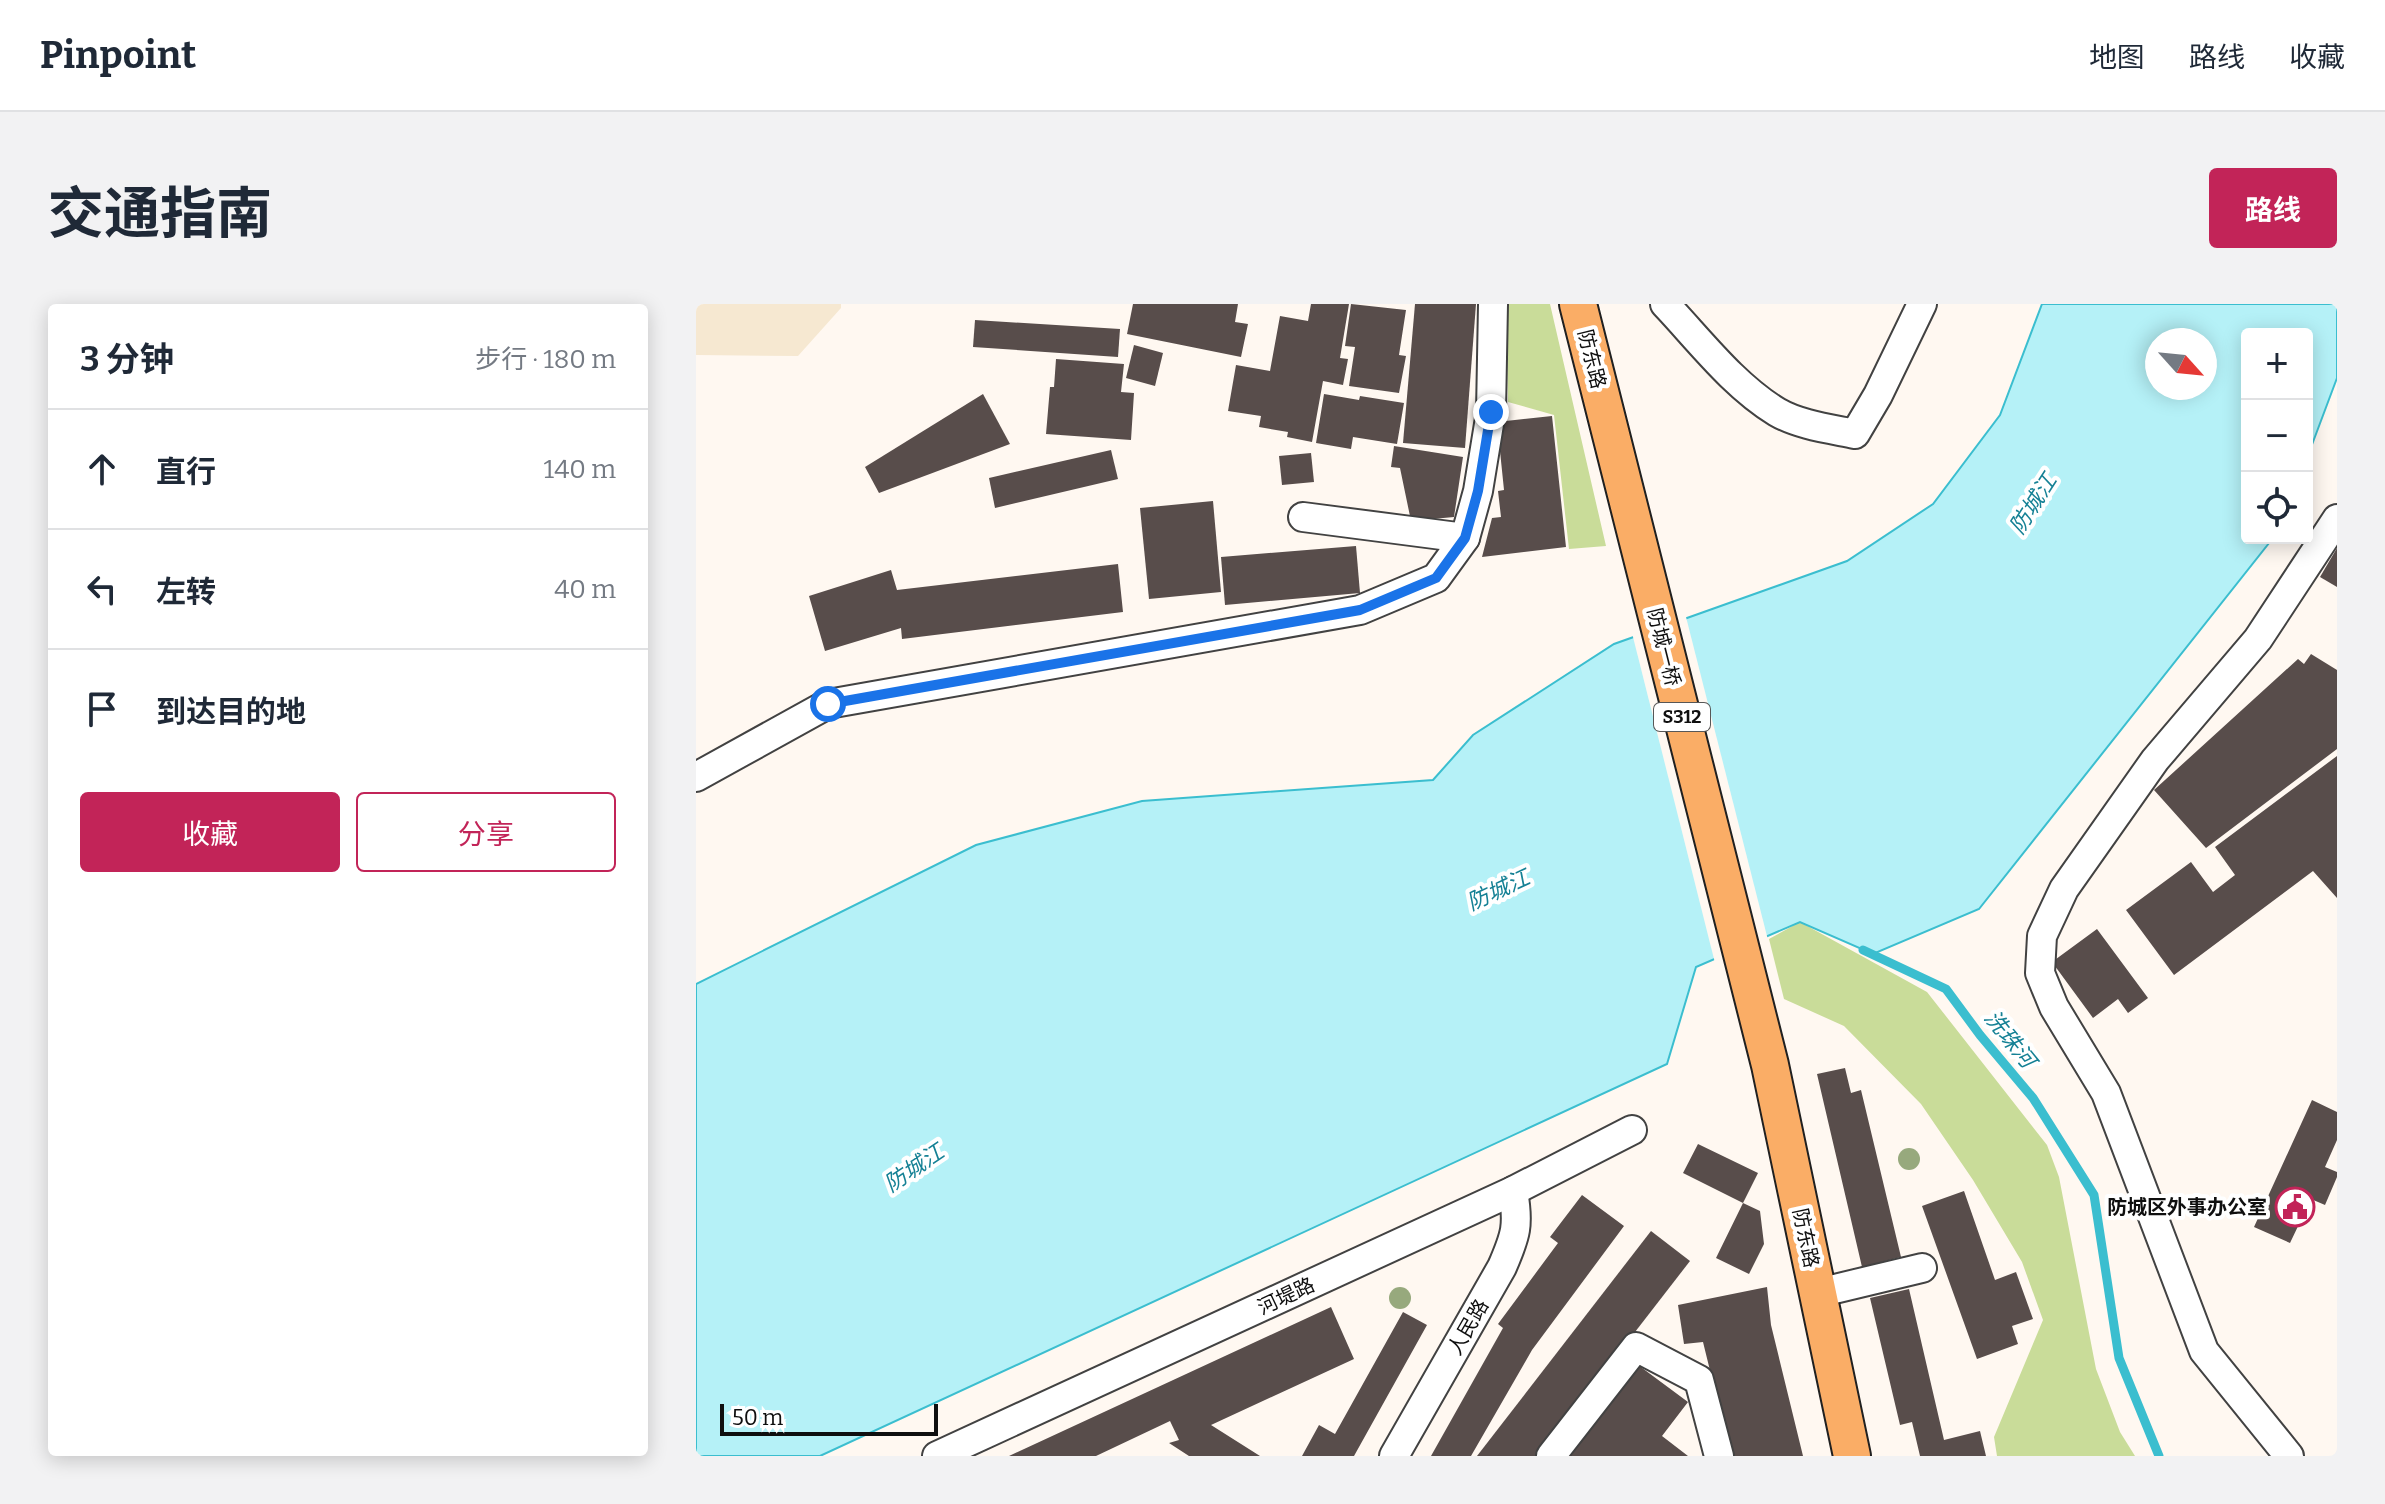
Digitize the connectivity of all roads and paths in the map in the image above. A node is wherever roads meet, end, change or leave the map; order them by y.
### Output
1 (1493, 304) edge
2 (1578, 304) edge
3 (1665, 304) edge
4 (1922, 304) edge
5 (1605, 414) joint
6 (1303, 517) dead end
7 (2337, 519) edge
8 (1465, 538) junction
9 (696, 777) edge
10 (1758, 1020) joint
11 (1632, 1130) dead end
12 (1513, 1191) junction
13 (1922, 1268) dead end
14 (1818, 1293) junction
15 (941, 1455) edge
16 (1394, 1456) edge
17 (1551, 1456) edge
18 (1719, 1456) edge
19 (1852, 1456) edge
20 (2289, 1456) edge

1 - 8 street
2 - 5 main road, 防东路 / S312
3 - 4 street
5 - 10 main road, 防城一桥 / S312
6 - 8 street
7 - 20 street
8 - 9 street
10 - 14 main road, 防东路 / S312
11 - 12 street, 河堤路
12 - 15 street, 河堤路
12 - 16 street, 人民路
13 - 14 street
14 - 19 main road, 防东路 / S312
17 - 18 street

